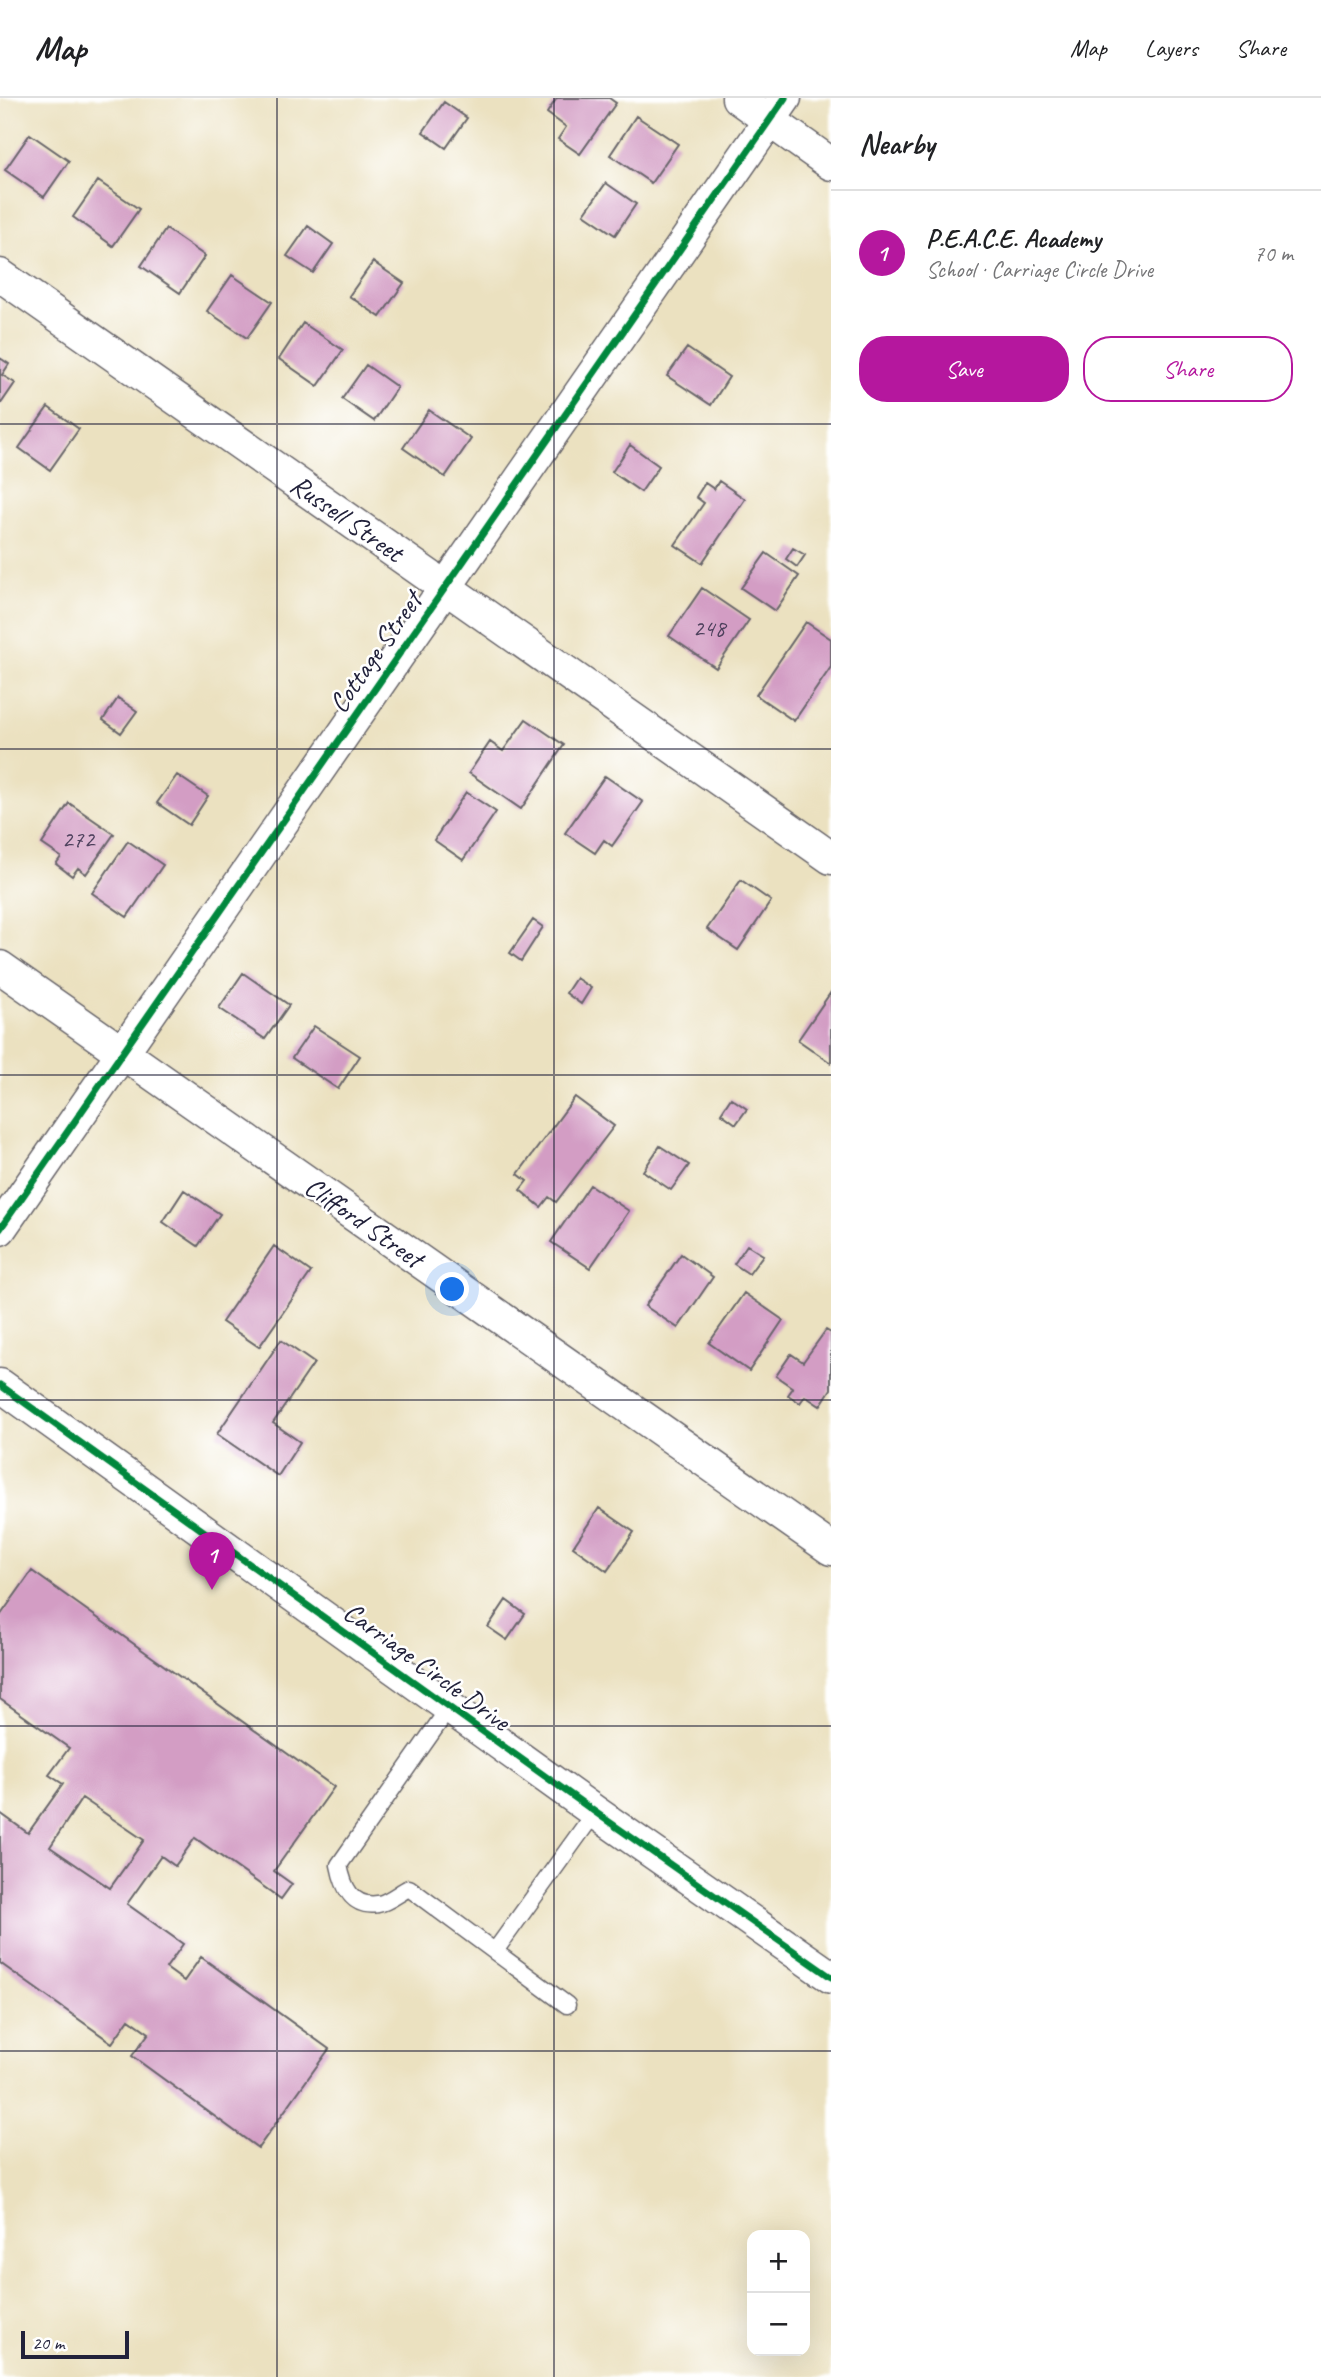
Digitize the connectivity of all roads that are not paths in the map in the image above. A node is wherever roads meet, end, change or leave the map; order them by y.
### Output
1 (738, 98) edge
2 (778, 109) edge
3 (831, 164) edge
4 (0, 275) edge
5 (445, 587) junction
6 (831, 858) edge
7 (0, 967) edge
8 (122, 1053) junction
9 (0, 1229) edge
10 (0, 1385) edge
11 (831, 1549) edge
12 (449, 1707) junction
13 (595, 1812) junction
14 (495, 1951) junction
15 (831, 1977) edge
16 (567, 2005) dead end

1 - 2 street
2 - 3 street
2 - 5 street, Cottage Street
4 - 5 street, Russell Street
5 - 6 street, Russell Street
5 - 8 street, Cottage Street
7 - 8 street, Clifford Street
8 - 9 street, Cottage Street
8 - 11 street, Clifford Street
10 - 12 street, Carriage Circle Drive
12 - 13 street, Carriage Circle Drive
12 - 14 lane
13 - 14 lane
13 - 15 street, Carriage Circle Drive
14 - 16 lane

